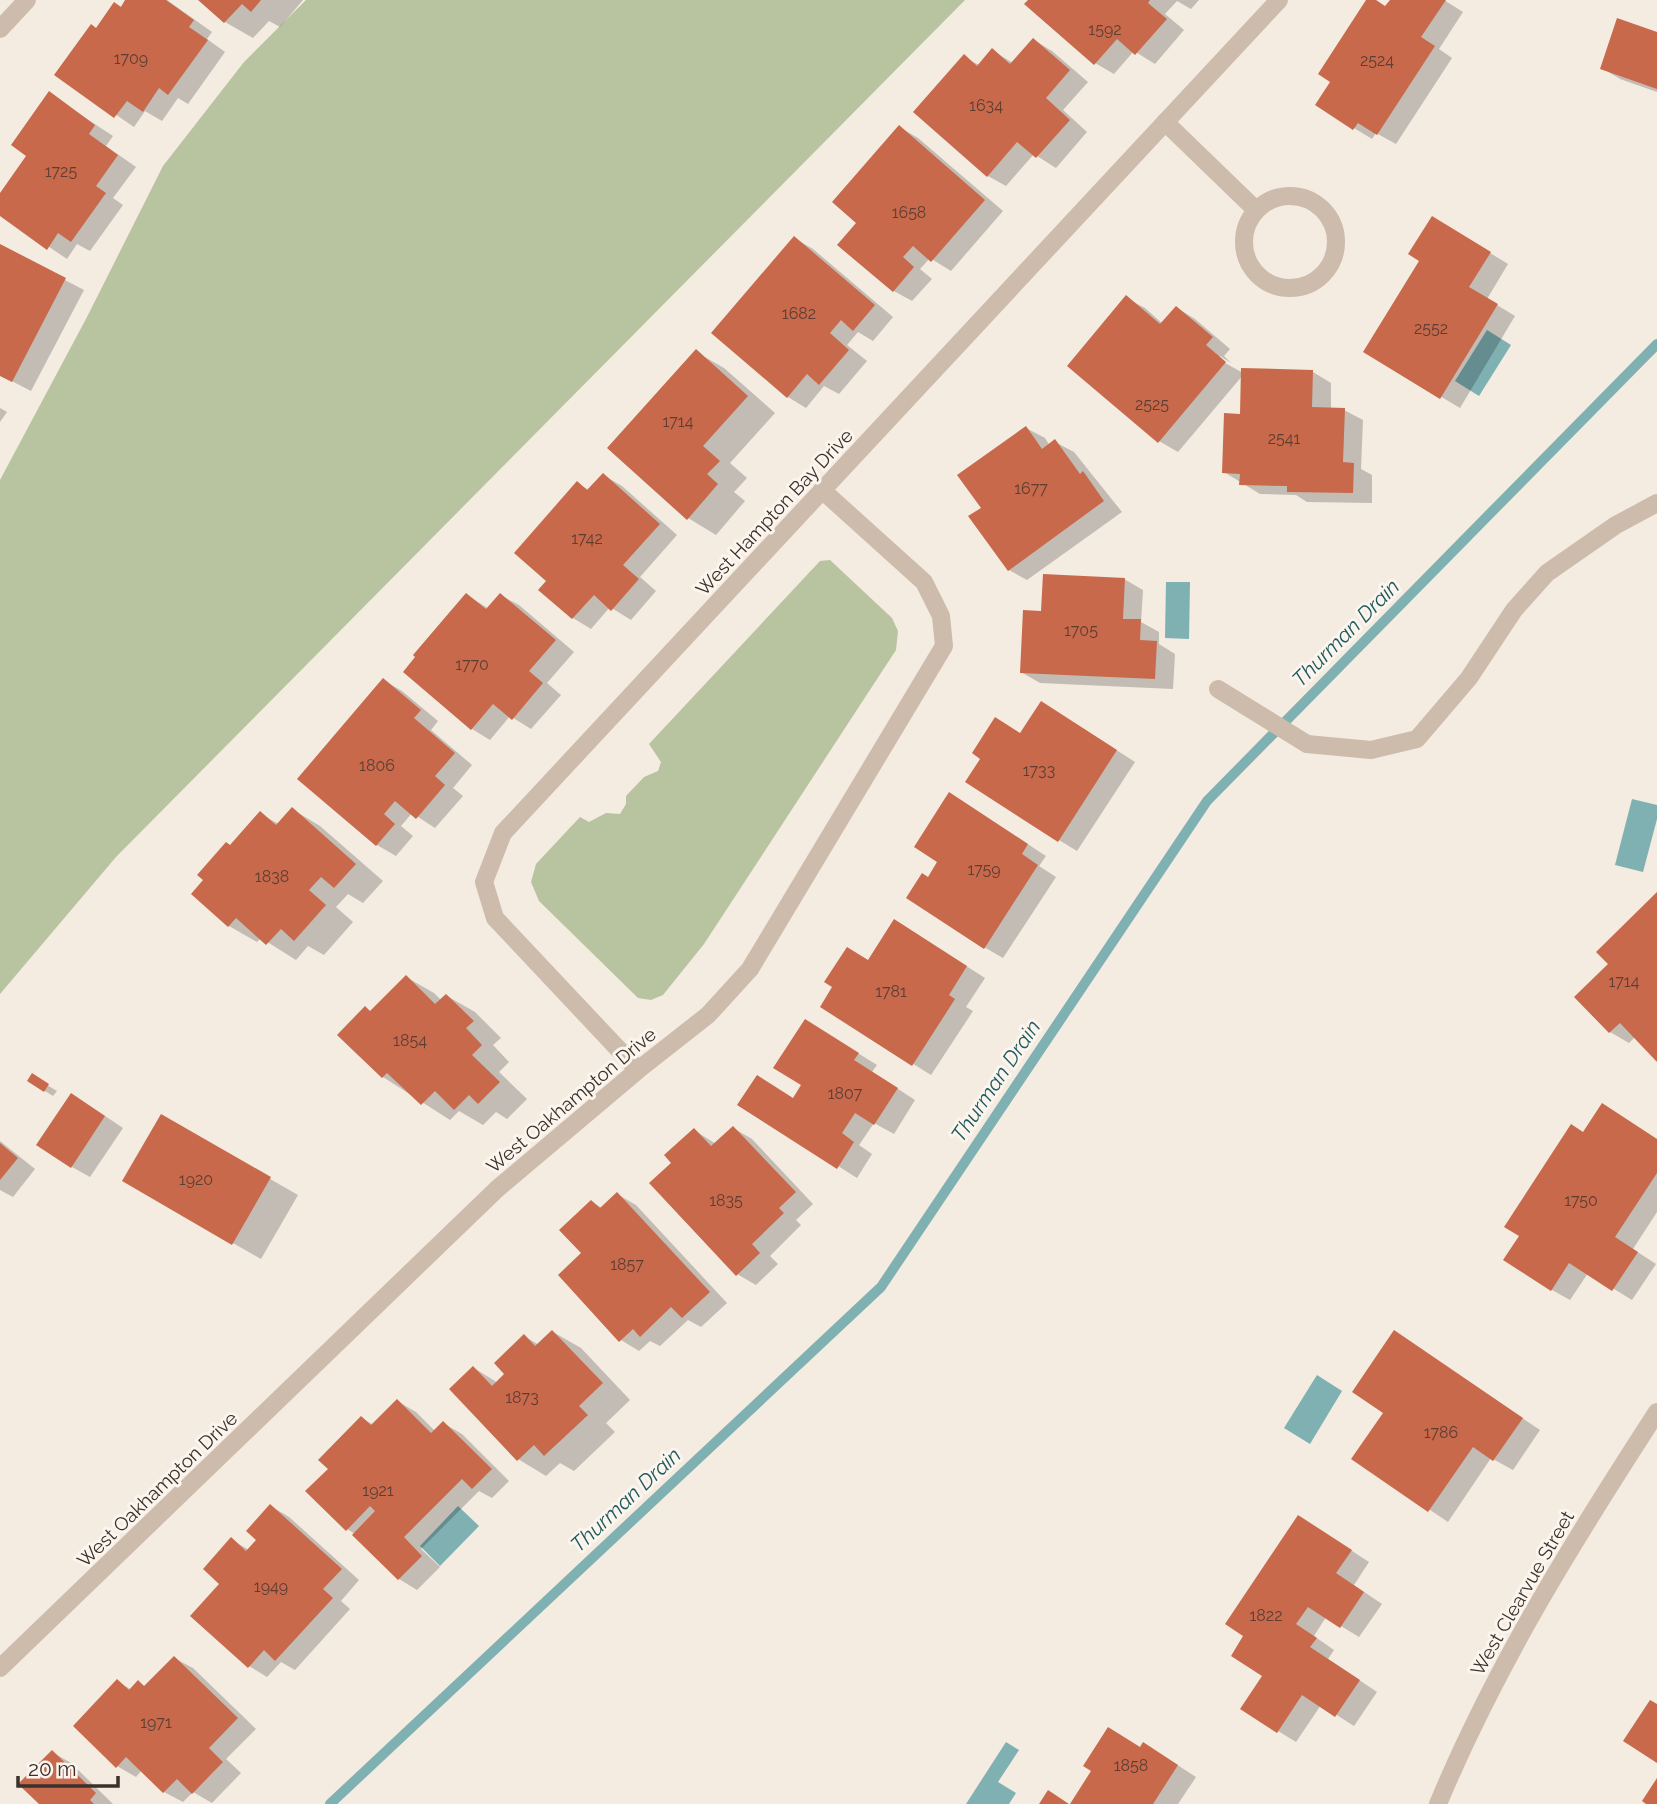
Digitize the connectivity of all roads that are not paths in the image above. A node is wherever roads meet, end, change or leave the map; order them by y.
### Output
1 (27, 0) edge
2 (1279, 0) edge
3 (0, 29) edge
4 (1165, 122) junction
5 (1256, 210) junction
6 (822, 490) junction
7 (1657, 503) edge
8 (1218, 689) dead end
9 (638, 1070) junction
10 (1657, 1412) edge
11 (0, 1668) edge
12 (1438, 1804) edge

1 - 3 street
2 - 4 street, West Hampton Bay Drive
4 - 5 street
4 - 6 street, West Hampton Bay Drive
5 - 5 street
6 - 9 street, West Oakhampton Drive
6 - 9 street, West Hampton Bay Drive
7 - 8 street
9 - 11 street, West Oakhampton Drive
10 - 12 street, West Clearvue Street

